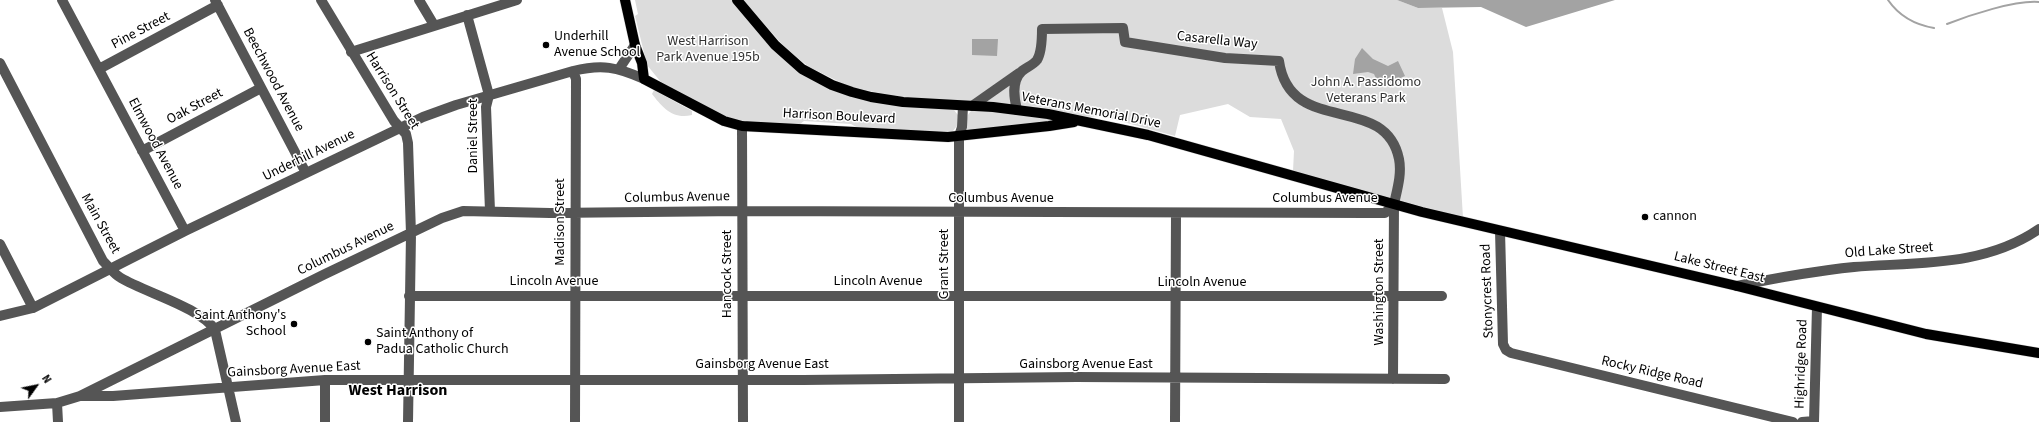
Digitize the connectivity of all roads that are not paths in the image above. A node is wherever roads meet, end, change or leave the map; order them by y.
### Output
1 (62, 0) edge
2 (321, 0) edge
3 (419, 0) edge
4 (516, 0) edge
5 (625, 0) edge
6 (737, 0) edge
7 (216, 3) edge
8 (467, 15) junction
9 (434, 26) junction
10 (635, 45) junction
11 (351, 52) junction
12 (0, 63) edge
13 (619, 68) junction
14 (99, 69) junction
15 (573, 71) junction
16 (1021, 72) junction
17 (644, 79) junction
18 (261, 88) junction
19 (490, 95) junction
20 (968, 106) junction
21 (1017, 110) junction
22 (1079, 121) junction
23 (742, 126) junction
24 (400, 128) junction
25 (959, 136) junction
26 (142, 151) junction
27 (306, 173) junction
28 (1394, 204) junction
29 (490, 211) junction
30 (742, 211) junction
31 (575, 213) junction
32 (959, 213) junction
33 (1176, 213) junction
34 (2039, 229) edge
35 (186, 231) junction
36 (1500, 231) junction
37 (411, 234) junction
38 (0, 244) edge
39 (111, 269) junction
40 (1737, 286) junction
41 (409, 296) junction
42 (576, 296) junction
43 (742, 296) junction
44 (959, 296) junction
45 (1442, 296) dead end
46 (1175, 297) junction
47 (1395, 297) junction
48 (33, 308) junction
49 (1817, 308) junction
50 (0, 316) edge
51 (215, 330) junction
52 (1506, 350) joint
53 (2039, 353) edge
54 (575, 379) junction
55 (742, 379) junction
56 (959, 379) junction
57 (1175, 379) junction
58 (1393, 379) junction
59 (1445, 379) dead end
60 (325, 380) junction
61 (409, 380) junction
62 (228, 387) junction
63 (80, 396) junction
64 (57, 402) junction
65 (0, 407) edge
66 (1814, 421) edge
67 (58, 422) edge
68 (236, 422) edge
69 (325, 422) edge
70 (408, 422) edge
71 (575, 422) edge
72 (742, 422) edge
73 (959, 422) edge
74 (1175, 422) edge
75 (1793, 422) edge
76 (1802, 422) edge

1 - 14 street, Elmwood Avenue
2 - 11 street, Harrison Street
3 - 9 street
4 - 8 street
5 - 10 main road
6 - 20 main road, Veterans Memorial Drive
7 - 14 street, Pine Street
7 - 18 street, Beechwood Avenue
8 - 9 street
8 - 19 street, Daniel Street
9 - 11 street
10 - 13 street
10 - 17 main road
11 - 24 street, Harrison Street
12 - 39 street, Main Street
13 - 15 street, Underhill Avenue
13 - 17 street, Underhill Avenue
14 - 26 street, Elmwood Avenue
15 - 19 street, Underhill Avenue
15 - 31 street, Madison Street
16 - 20 street
16 - 21 street, Casarella Way
16 - 28 street, Casarella Way
17 - 23 main road, Harrison Boulevard
18 - 26 street, Oak Street
18 - 27 street, Beechwood Avenue
19 - 24 street, Underhill Avenue
19 - 29 street, Daniel Street
20 - 21 main road, Veterans Memorial Drive
20 - 25 street, Grant Street
21 - 22 main road, Veterans Memorial Drive
22 - 25 main road, Harrison Boulevard
22 - 28 main road, Veterans Memorial Drive
23 - 25 main road, Harrison Boulevard
23 - 30 street, Hancock Street
24 - 27 street, Underhill Avenue
24 - 37 street, Harrison Street
25 - 32 street, Grant Street
26 - 35 street, Elmwood Avenue
27 - 35 street, Underhill Avenue
28 - 33 street, Columbus Avenue
28 - 36 main road, Lake Street East
28 - 47 street, Washington Street
29 - 31 street, Columbus Avenue
29 - 37 street, Columbus Avenue
30 - 31 street, Columbus Avenue
30 - 32 street, Columbus Avenue
30 - 43 street, Hancock Street
31 - 42 street, Madison Street
32 - 33 street, Columbus Avenue
32 - 44 street, Grant Street
33 - 46 street
34 - 40 street, Old Lake Street
35 - 39 street, Underhill Avenue
36 - 40 main road, Lake Street East
36 - 52 street, Stonycrest Road
37 - 41 street, Harrison Street
37 - 51 street, Columbus Avenue
38 - 48 street
39 - 48 street, Underhill Avenue
39 - 51 street, Main Street
40 - 49 main road, Lake Street East
41 - 42 street, Lincoln Avenue
41 - 61 street, Harrison Street
42 - 43 street, Lincoln Avenue
42 - 54 street, Madison Street
43 - 44 street, Lincoln Avenue
43 - 55 street, Hancock Street
44 - 46 street, Lincoln Avenue
44 - 56 street, Grant Street
45 - 47 street, Lincoln Avenue
46 - 47 street, Lincoln Avenue
46 - 57 street
47 - 58 street, Washington Street
48 - 50 street, Underhill Avenue
49 - 53 main road, Lake Street East
49 - 66 street, Highridge Road
51 - 62 street
51 - 63 street, Columbus Avenue
52 - 75 street, Rocky Ridge Road
54 - 55 street, Gainsborg Avenue East
54 - 61 street, Gainsborg Avenue East
54 - 71 street, Madison Street
55 - 56 street, Gainsborg Avenue East
55 - 72 street, Hancock Street
56 - 57 street, Gainsborg Avenue East
56 - 73 street, Grant Street
57 - 58 street, Gainsborg Avenue East
57 - 74 street
58 - 59 street, Gainsborg Avenue East
60 - 61 street, Gainsborg Avenue East
60 - 62 street, Gainsborg Avenue East
60 - 69 street
61 - 70 street, Harrison Street
62 - 63 street, Gainsborg Avenue East
62 - 68 street
63 - 64 street, Columbus Avenue
64 - 65 street, Columbus Avenue
64 - 67 street
66 - 76 street

